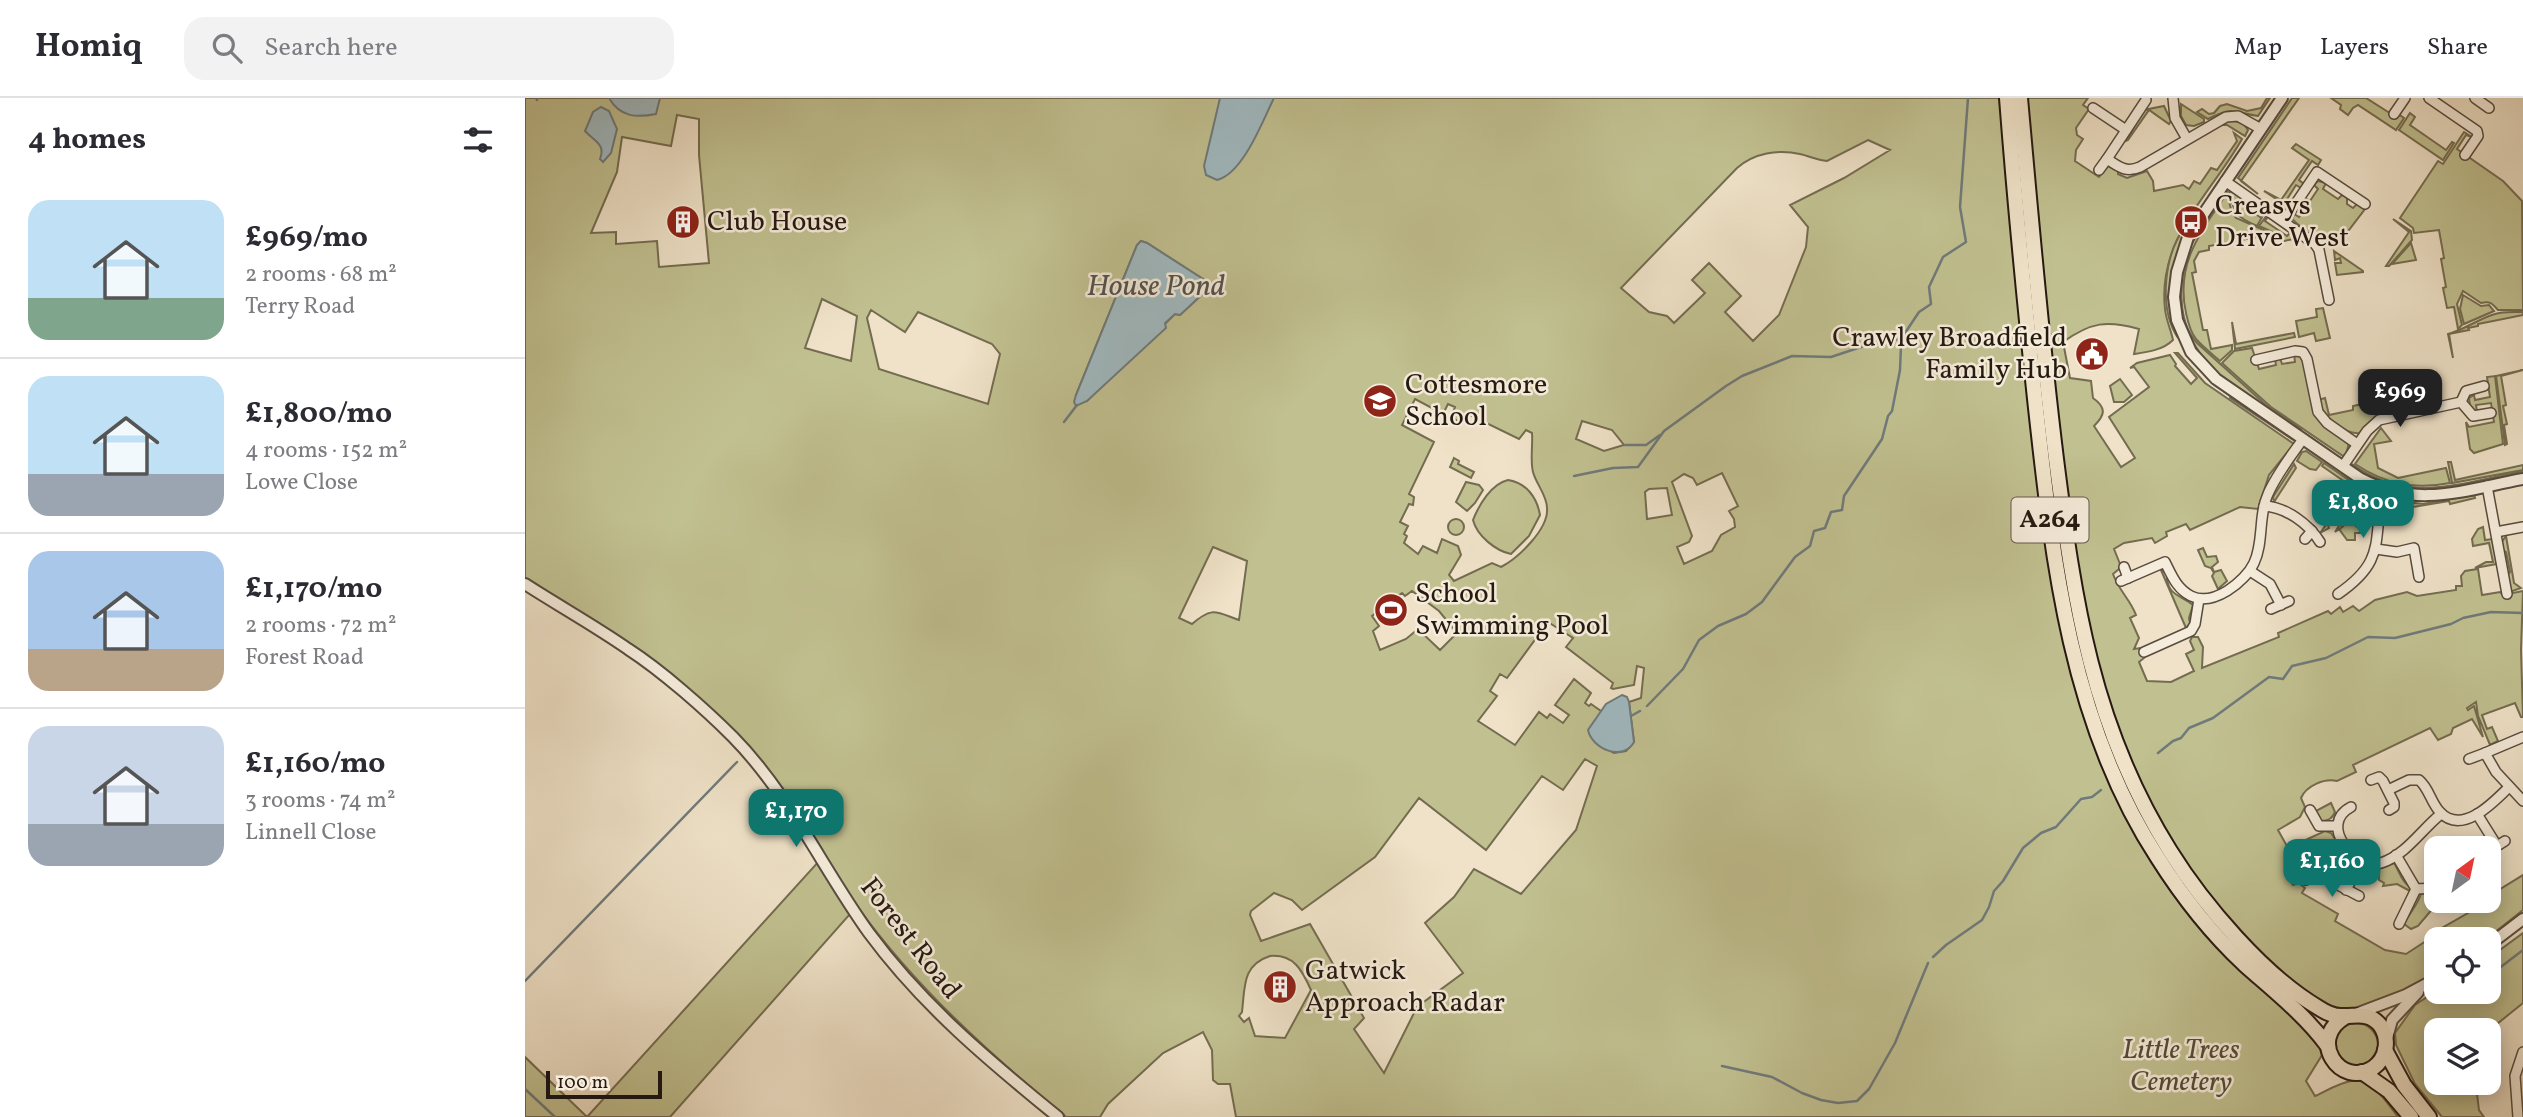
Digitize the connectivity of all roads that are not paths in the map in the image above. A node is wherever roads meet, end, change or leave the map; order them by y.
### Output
1 (2007, 98) edge
2 (2020, 98) edge
3 (2173, 98) edge
4 (2282, 98) edge
5 (2405, 98) edge
6 (2429, 98) edge
7 (2475, 98) edge
8 (2146, 100) dead end
9 (2093, 108) dead end
10 (2489, 108) dead end
11 (2394, 114) dead end
12 (2261, 129) junction
13 (2126, 130) junction
14 (2187, 139) junction
15 (2465, 155) dead end
16 (2107, 159) junction
17 (2099, 170) dead end
18 (2225, 181) junction
19 (2365, 204) dead end
20 (2284, 221) junction
21 (2329, 300) dead end
22 (2256, 360) dead end
23 (2484, 386) dead end
24 (2461, 402) junction
25 (2491, 413) dead end
26 (2303, 439) junction
27 (2357, 444) junction
28 (2343, 466) junction
29 (2523, 479) edge
30 (2487, 486) junction
31 (2384, 489) junction
32 (2264, 506) junction
33 (2523, 527) edge
34 (2312, 531) junction
35 (2496, 533) junction
36 (2305, 539) dead end
37 (2320, 542) dead end
38 (2376, 549) junction
39 (2161, 552) dead end
40 (2165, 562) junction
41 (2124, 567) dead end
42 (2250, 570) junction
43 (2420, 577) dead end
44 (2336, 581) dead end
45 (525, 584) edge
46 (2507, 594) dead end
47 (2199, 599) junction
48 (2280, 605) dead end
49 (2159, 659) dead end
50 (2521, 738) edge
51 (2523, 750) edge
52 (2485, 753) junction
53 (2469, 759) dead end
54 (2371, 780) dead end
55 (2509, 787) junction
56 (2388, 790) junction
57 (2523, 801) edge
58 (2351, 807) dead end
59 (2310, 810) dead end
60 (2389, 810) dead end
61 (2441, 814) junction
62 (2477, 814) junction
63 (2336, 826) junction
64 (2491, 836) edge
65 (2396, 855) junction
66 (2362, 860) junction
67 (2306, 880) dead end
68 (2416, 889) junction
69 (2424, 889) edge
70 (2346, 890) junction
71 (2359, 897) dead end
72 (2392, 910) dead end
73 (2523, 919) edge
74 (2501, 936) edge
75 (2423, 988) joint
76 (2350, 1015) junction
77 (2327, 1045) junction
78 (2386, 1046) junction
79 (2523, 1052) edge
80 (2362, 1072) junction
81 (1058, 1117) edge
82 (2411, 1117) edge
83 (2429, 1117) edge
84 (2518, 1117) edge

1 - 77 highway, A264
2 - 76 highway, A264
3 - 14 street
4 - 12 street
5 - 11 street
6 - 15 street
7 - 10 street
8 - 13 street
9 - 13 street
12 - 14 street
12 - 18 street
13 - 16 street
14 - 16 street
16 - 17 street
18 - 20 street
18 - 26 street
19 - 20 street
20 - 21 street
22 - 27 street
23 - 24 street
24 - 25 street
24 - 27 street
26 - 28 street
26 - 32 street
27 - 28 street
28 - 31 street
29 - 30 street
30 - 31 street
30 - 35 street
31 - 38 street
32 - 34 street
32 - 42 street
33 - 35 street
34 - 36 street
34 - 37 street
35 - 46 street
38 - 43 street
38 - 44 street
39 - 40 street
40 - 41 street
40 - 47 street
42 - 47 street
42 - 48 street
45 - 81 street, Forest Road
47 - 49 street
50 - 51 street
50 - 52 street
52 - 53 street
52 - 55 street
54 - 56 street
55 - 57 street
55 - 62 street
56 - 60 street
56 - 61 street
58 - 63 street
59 - 63 street
61 - 62 street
61 - 65 street
62 - 64 street
63 - 66 street
65 - 66 street
65 - 68 street
66 - 70 street
67 - 70 street
68 - 69 street
68 - 72 street
70 - 71 street
73 - 74 street
75 - 76 street
75 - 78 street
76 - 77 highway
76 - 78 highway
77 - 80 highway
78 - 80 highway
78 - 83 highway
79 - 84 street
80 - 82 highway

